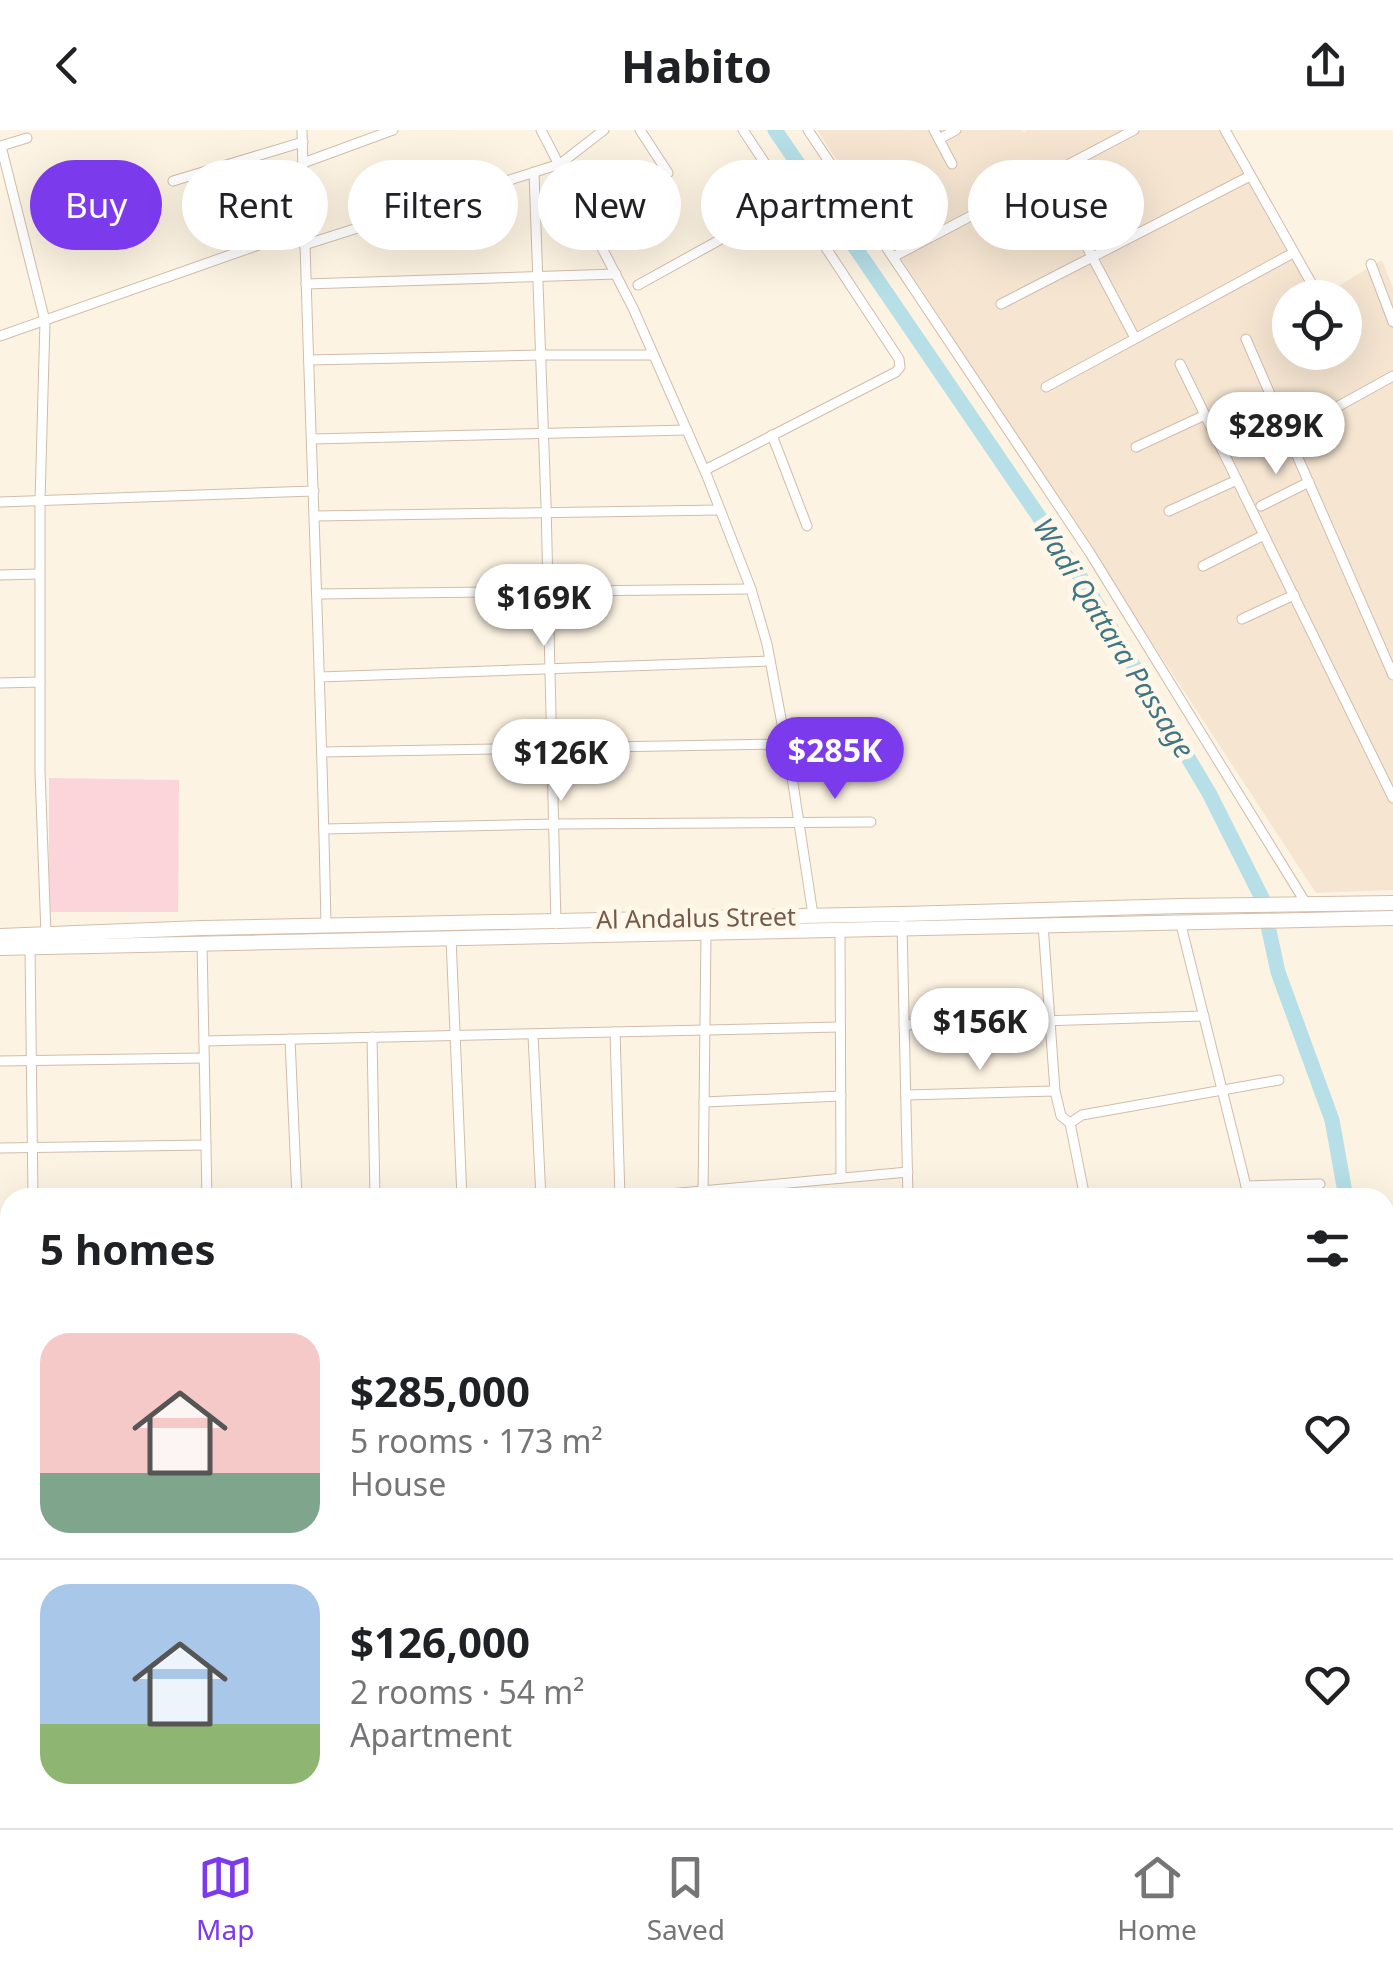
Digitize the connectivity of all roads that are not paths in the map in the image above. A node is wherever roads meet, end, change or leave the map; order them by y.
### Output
1 (302, 130) edge
2 (392, 130) edge
3 (541, 130) edge
4 (604, 130) edge
5 (640, 130) edge
6 (742, 130) edge
7 (808, 130) edge
8 (956, 130) edge
9 (1134, 130) edge
10 (1225, 130) edge
11 (937, 134) edge
12 (28, 138) dead end
13 (303, 142) junction
14 (0, 144) edge
15 (302, 160) edge
16 (310, 160) edge
17 (558, 160) edge
18 (565, 160) edge
19 (660, 160) edge
20 (762, 160) edge
21 (1077, 160) edge
22 (952, 164) dead end
23 (538, 171) edge
24 (534, 172) junction
25 (1250, 176) junction
26 (172, 181) dead end
27 (968, 218) edge
28 (328, 237) edge
29 (245, 250) edge
30 (304, 250) edge
31 (604, 250) edge
32 (701, 250) edge
33 (827, 250) edge
34 (1088, 250) edge
35 (1293, 253) junction
36 (893, 257) junction
37 (1093, 259) junction
38 (1371, 264) dead end
39 (616, 274) junction
40 (538, 276) junction
41 (1309, 280) edge
42 (306, 284) junction
43 (638, 285) dead end
44 (1000, 304) dead end
45 (45, 321) junction
46 (1393, 322) edge
47 (0, 336) edge
48 (1135, 338) junction
49 (1246, 339) dead end
50 (541, 354) junction
51 (654, 355) junction
52 (309, 360) junction
53 (1180, 364) dead end
54 (1393, 376) edge
55 (1046, 388) dead end
56 (1275, 404) junction
57 (1204, 414) junction
58 (687, 430) junction
59 (1227, 433) dead end
60 (544, 434) junction
61 (1288, 434) junction
62 (772, 436) junction
63 (312, 439) junction
64 (1136, 447) dead end
65 (705, 470) junction
66 (1237, 480) junction
67 (1309, 482) junction
68 (314, 491) junction
69 (40, 501) junction
70 (0, 502) edge
71 (1260, 506) dead end
72 (720, 510) junction
73 (1169, 511) dead end
74 (546, 513) junction
75 (315, 516) junction
76 (807, 526) dead end
77 (1264, 535) junction
78 (1203, 566) dead end
79 (40, 574) junction
80 (0, 576) edge
81 (751, 589) junction
82 (549, 592) junction
83 (317, 594) junction
84 (1294, 595) junction
85 (1242, 619) dead end
86 (770, 661) junction
87 (550, 668) junction
88 (1393, 675) edge
89 (320, 677) junction
90 (40, 682) junction
91 (0, 683) edge
92 (784, 744) junction
93 (866, 746) dead end
94 (553, 748) junction
95 (322, 752) junction
96 (1393, 798) edge
97 (798, 821) junction
98 (871, 822) dead end
99 (555, 824) junction
100 (324, 829) junction
101 (1393, 903) edge
102 (1306, 905) junction
103 (1283, 912) junction
104 (1254, 913) junction
105 (813, 915) junction
106 (1393, 918) edge
107 (902, 921) junction
108 (1180, 921) junction
109 (1043, 924) junction
110 (556, 928) junction
111 (840, 929) junction
112 (326, 932) junction
113 (706, 933) junction
114 (0, 936) edge
115 (450, 938) junction
116 (47, 941) junction
117 (202, 943) junction
118 (0, 948) edge
119 (30, 948) junction
120 (1204, 1016) junction
121 (1050, 1021) junction
122 (904, 1025) junction
123 (840, 1027) junction
124 (705, 1028) junction
125 (615, 1032) junction
126 (533, 1035) junction
127 (455, 1036) junction
128 (372, 1037) junction
129 (290, 1039) junction
130 (204, 1041) junction
131 (204, 1058) junction
132 (0, 1061) edge
133 (31, 1061) junction
134 (1279, 1080) dead end
135 (1055, 1090) junction
136 (1222, 1091) junction
137 (906, 1095) junction
138 (841, 1096) junction
139 (704, 1102) junction
140 (1070, 1123) junction
141 (206, 1145) junction
142 (0, 1148) edge
143 (32, 1148) junction
144 (908, 1172) junction
145 (841, 1178) junction
146 (1320, 1184) dead end
147 (1246, 1186) joint
148 (33, 1188) edge
149 (207, 1188) edge
150 (297, 1188) edge
151 (375, 1188) edge
152 (462, 1188) edge
153 (541, 1188) edge
154 (622, 1188) edge
155 (703, 1188) edge
156 (755, 1188) edge
157 (908, 1188) edge
158 (1083, 1188) edge

1 - 13 street
2 - 16 street
3 - 17 street
4 - 18 street
5 - 19 street
6 - 20 street
7 - 36 street
8 - 11 street
9 - 21 street
10 - 25 street
11 - 22 street
12 - 14 street
13 - 15 street
13 - 26 street
14 - 45 street
23 - 24 street
24 - 28 street
24 - 40 street
25 - 35 street
25 - 37 street
27 - 36 street
29 - 45 street
30 - 42 street
31 - 39 street
32 - 43 street
33 - 62 street
34 - 37 street
35 - 41 street
35 - 48 street
36 - 102 street
37 - 44 street
37 - 48 street
38 - 46 street
39 - 40 street
39 - 51 street
40 - 42 street
40 - 50 street
42 - 52 street
45 - 47 street
45 - 69 street
48 - 55 street
49 - 56 street
50 - 51 street
50 - 52 street
50 - 60 street
51 - 58 street
52 - 63 street
53 - 57 street
54 - 61 street
56 - 59 street
56 - 61 street
57 - 64 street
57 - 66 street
58 - 60 street
58 - 65 street
60 - 63 street
60 - 74 street
61 - 67 street
62 - 65 street
62 - 76 street
63 - 68 street
65 - 72 street
66 - 73 street
66 - 77 street
67 - 71 street
67 - 88 street
68 - 69 street
68 - 75 street
69 - 70 street
69 - 79 street
72 - 74 street
72 - 81 street
74 - 75 street
74 - 82 street
75 - 83 street
77 - 78 street
77 - 84 street
79 - 80 street
79 - 90 street
81 - 82 street
81 - 86 street
82 - 83 street
82 - 87 street
83 - 89 street
84 - 85 street
84 - 96 street
86 - 87 street
86 - 92 street
87 - 89 street
87 - 94 street
89 - 95 street
90 - 91 street
90 - 116 street
92 - 93 street
92 - 94 street
92 - 97 street
94 - 95 street
94 - 99 street
95 - 100 street
97 - 98 street
97 - 99 street
97 - 105 street
99 - 100 street
99 - 110 street
100 - 112 street
101 - 102 main road, Al Andalus Street
102 - 103 main road, Al Andalus Street
103 - 104 main road, Al Andalus Street
103 - 106 main road, Al Andalus Street
104 - 107 main road, Al Andalus Street
104 - 108 main road, Al Andalus Street
105 - 107 main road, Al Andalus Street
105 - 110 main road, Al Andalus Street
107 - 109 main road, Al Andalus Street
107 - 111 main road, Al Andalus Street
107 - 122 street
108 - 109 main road, Al Andalus Street
108 - 120 street
109 - 121 street
110 - 112 main road, Al Andalus Street
110 - 113 main road, Al Andalus Street
110 - 115 main road, Al Andalus Street
111 - 113 main road, Al Andalus Street
111 - 123 street
112 - 115 main road, Al Andalus Street
112 - 116 main road, Al Andalus Street
112 - 117 main road, Al Andalus Street
113 - 124 street
114 - 116 main road, Al Andalus Street
115 - 127 street
116 - 117 main road, Al Andalus Street
116 - 119 main road, Al Andalus Street
117 - 130 street
118 - 119 main road, Al Andalus Street
119 - 133 street
120 - 121 street
120 - 136 street
121 - 122 street
121 - 135 street
122 - 137 street
123 - 124 street
123 - 138 street
124 - 125 street
124 - 139 street
125 - 126 street
125 - 154 street
126 - 127 street
126 - 153 street
127 - 128 street
127 - 152 street
128 - 129 street
128 - 151 street
129 - 130 street
129 - 150 street
130 - 131 street
131 - 133 street
131 - 141 street
132 - 133 street
133 - 143 street
134 - 136 street
135 - 137 street
135 - 140 street
136 - 140 street
136 - 147 street
137 - 144 street
138 - 139 street
138 - 145 street
139 - 155 street
140 - 158 street
141 - 143 street
141 - 149 street
142 - 143 street
143 - 148 street
144 - 145 street
144 - 157 street
145 - 156 street
146 - 147 street

